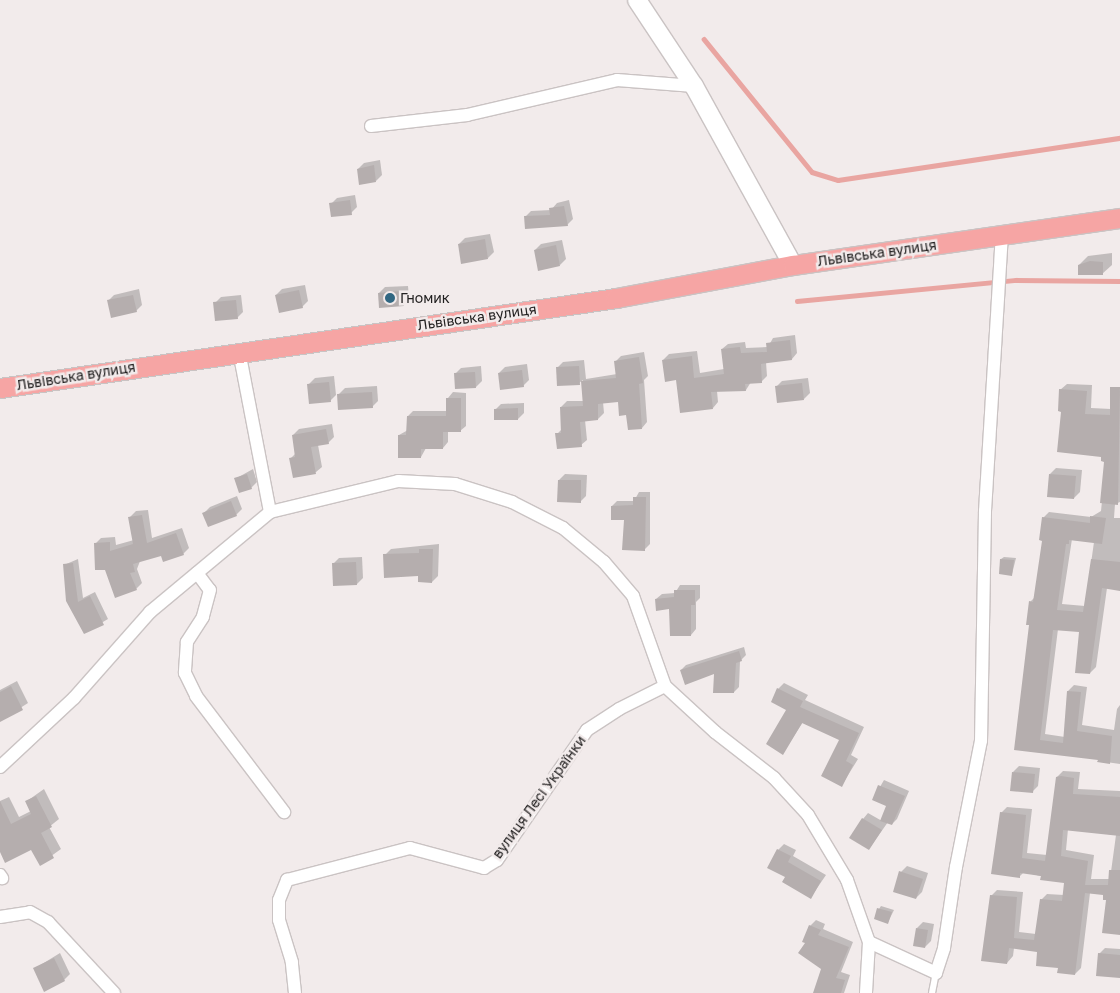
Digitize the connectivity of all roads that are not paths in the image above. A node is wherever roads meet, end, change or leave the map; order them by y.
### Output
1 (637, 0) edge
2 (694, 86) junction
3 (371, 126) dead end
4 (1120, 218) edge
5 (1002, 235) junction
6 (793, 265) junction
7 (239, 351) junction
8 (0, 388) edge
9 (270, 512) junction
10 (197, 572) junction
11 (665, 686) junction
12 (0, 767) edge
13 (284, 812) dead end
14 (0, 918) edge
15 (869, 942) junction
16 (936, 973) junction
17 (114, 993) edge
18 (295, 993) edge
19 (866, 993) edge
20 (932, 993) edge

1 - 2 street
2 - 3 street
2 - 6 street
4 - 5 main road, Львівська вулиця
5 - 6 main road, Львівська вулиця
5 - 16 street
6 - 7 main road, Львівська вулиця
7 - 8 main road, Львівська вулиця
7 - 9 street
9 - 10 street
9 - 11 street
10 - 12 street
10 - 13 street
11 - 15 street
11 - 18 street, вулиця Лесі Українки
14 - 17 street
15 - 16 street
15 - 19 street
16 - 20 lane

